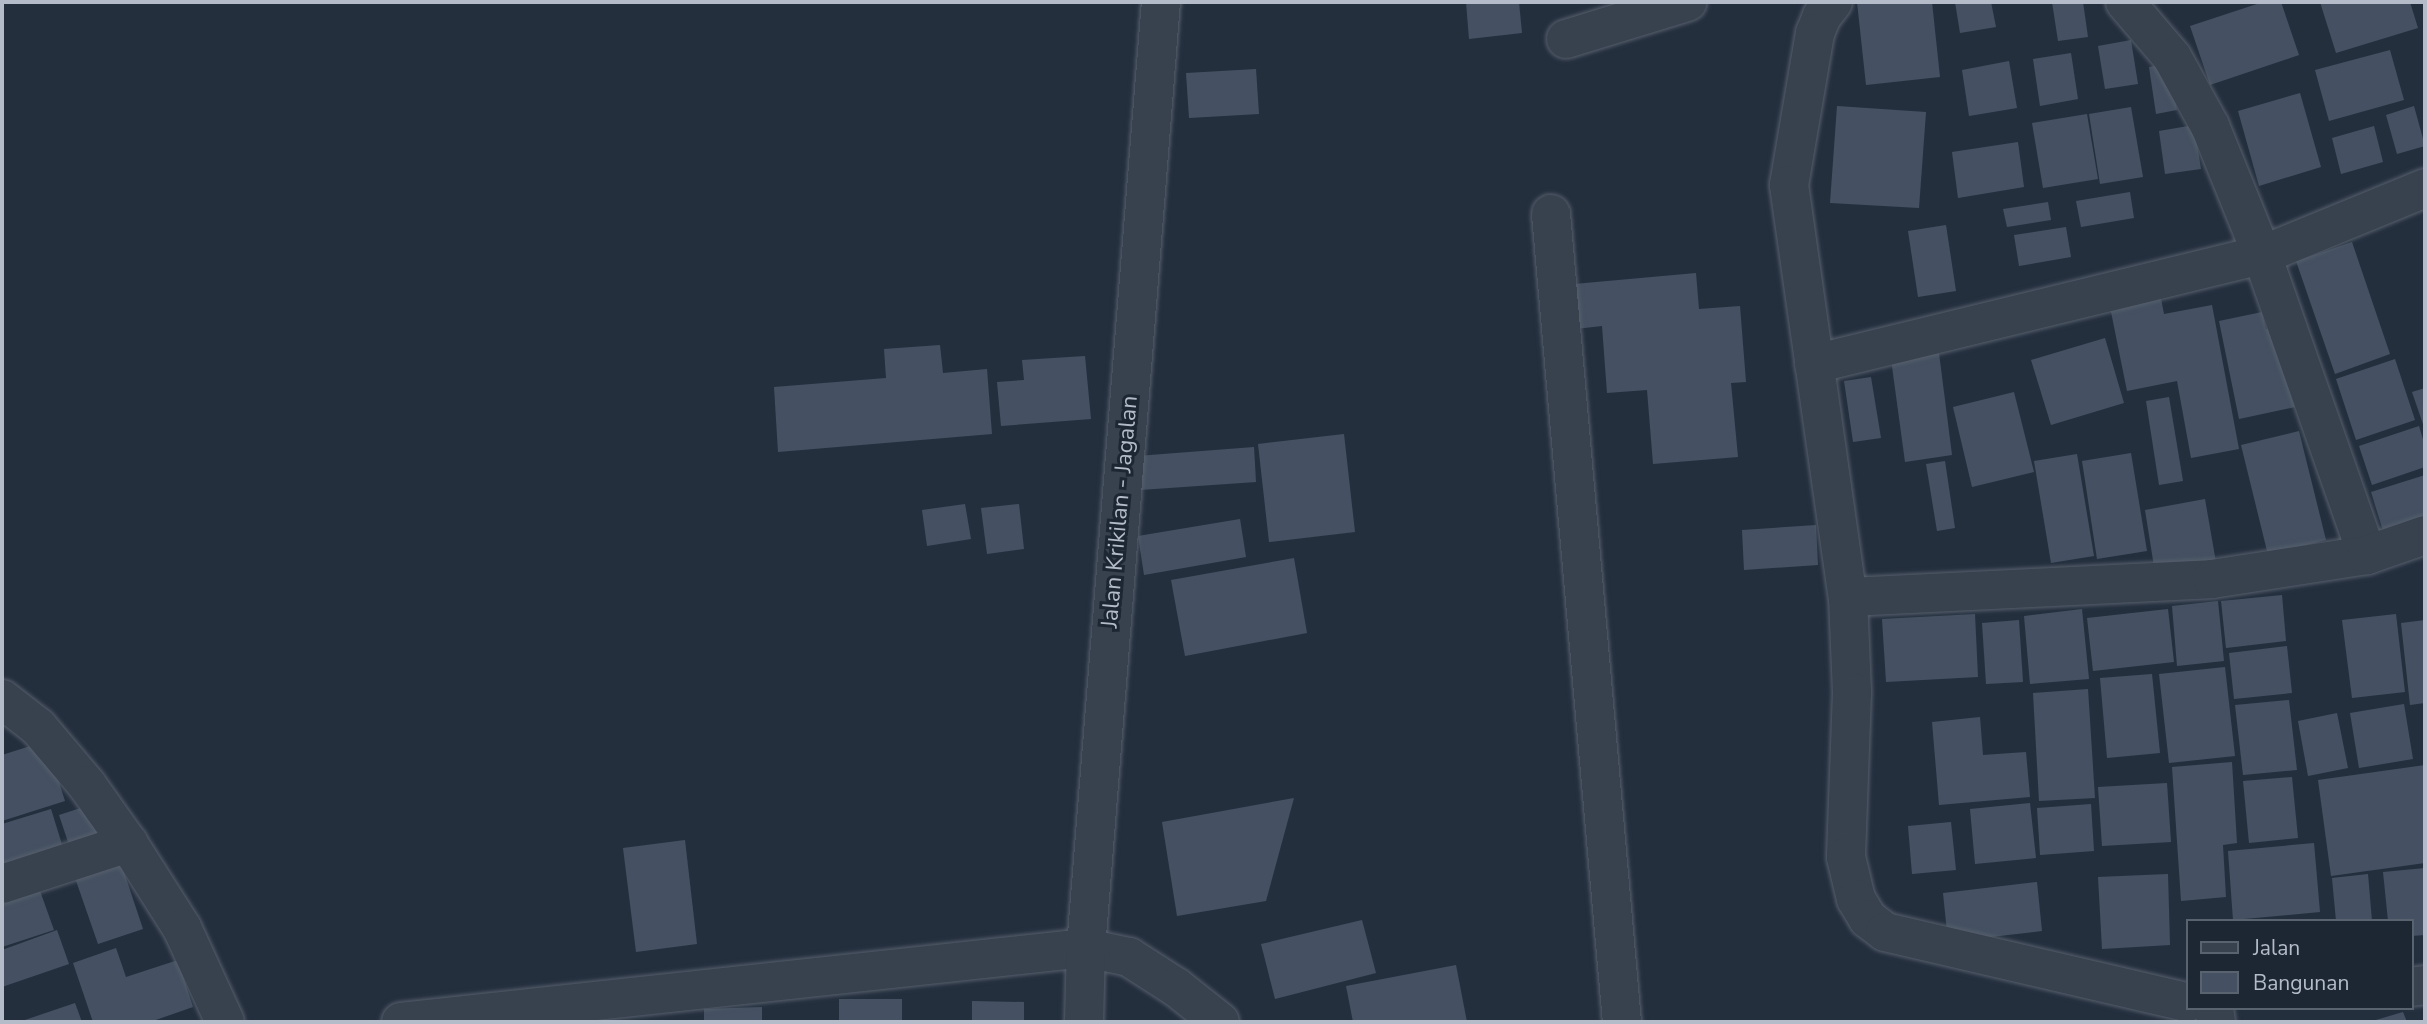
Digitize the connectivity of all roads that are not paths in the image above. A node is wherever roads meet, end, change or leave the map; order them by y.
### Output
1 (1161, 2) edge
2 (1687, 2) edge
3 (1833, 2) edge
4 (2125, 2) edge
5 (1566, 39) dead end
6 (2425, 188) edge
7 (1550, 214) dead end
8 (2263, 255) junction
9 (1814, 363) junction
10 (2425, 535) edge
11 (2367, 555) junction
12 (1848, 597) junction
13 (2, 699) edge
14 (128, 843) junction
15 (2, 884) edge
16 (1086, 948) junction
17 (2186, 1004) edge
18 (225, 1022) edge
19 (401, 1022) edge
20 (1084, 1022) edge
21 (1220, 1022) edge
22 (1622, 1022) edge

1 - 16 street, Jalan Krikilan - Jagalan
2 - 5 street
3 - 9 street
4 - 8 street
6 - 8 street
7 - 22 street
8 - 9 street
8 - 11 street
9 - 12 street
10 - 11 street
11 - 12 street
12 - 17 street
13 - 14 street
14 - 15 street
14 - 18 street
16 - 19 street
16 - 20 street, Jalan Krikilan - Jagalan
16 - 21 street

